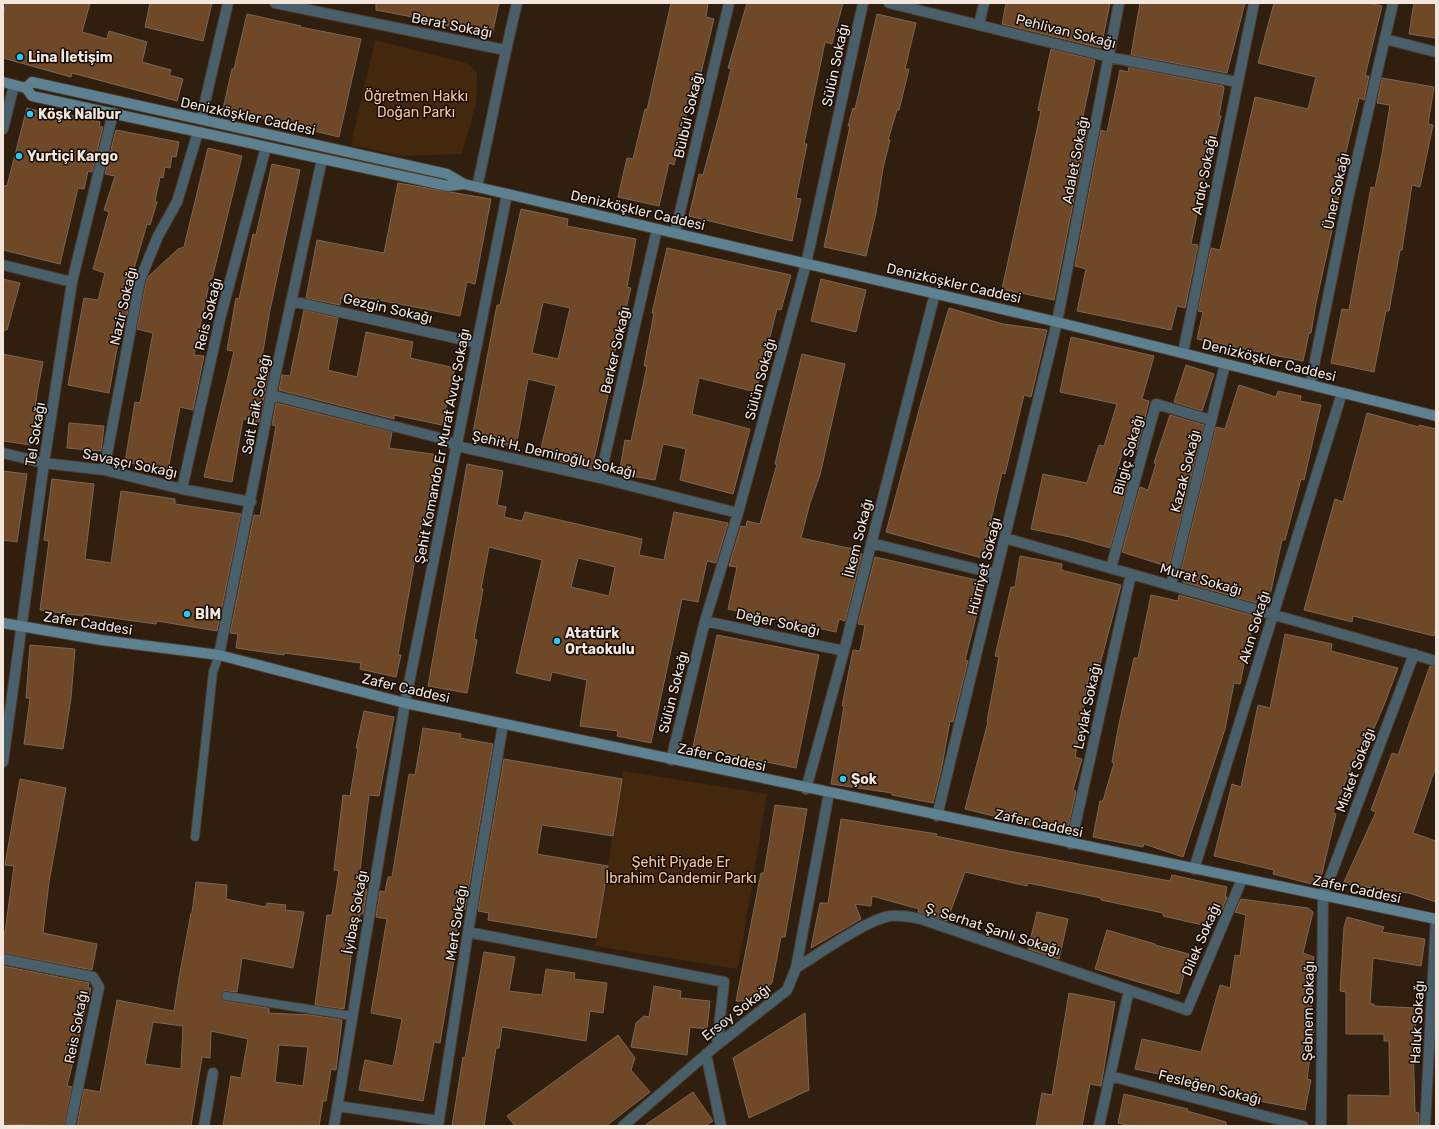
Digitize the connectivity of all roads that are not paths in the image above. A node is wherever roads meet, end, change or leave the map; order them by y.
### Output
1 (228, 3) edge
2 (275, 3) edge
3 (517, 3) edge
4 (729, 3) edge
5 (863, 3) edge
6 (889, 3) edge
7 (984, 3) edge
8 (1119, 3) edge
9 (1254, 3) edge
10 (1392, 3) edge
11 (979, 25) junction
12 (1385, 39) junction
13 (505, 50) junction
14 (1436, 52) edge
15 (1109, 57) junction
16 (3, 82) edge
17 (1237, 82) junction
18 (14, 85) junction
19 (26, 88) junction
20 (118, 101) junction
21 (113, 114) junction
22 (200, 119) junction
23 (3, 128) edge
24 (198, 132) junction
25 (270, 135) junction
26 (266, 147) junction
27 (325, 147) junction
28 (322, 159) junction
29 (464, 184) junction
30 (477, 187) junction
31 (507, 194) junction
32 (657, 228) junction
33 (675, 232) junction
34 (806, 264) junction
35 (3, 265) edge
36 (72, 282) junction
37 (935, 293) junction
38 (291, 301) junction
39 (1057, 322) junction
40 (478, 343) junction
41 (1183, 353) junction
42 (1225, 364) junction
43 (1310, 385) junction
44 (1342, 392) junction
45 (271, 395) junction
46 (1436, 416) edge
47 (1212, 420) junction
48 (457, 446) junction
49 (3, 453) edge
50 (44, 463) junction
51 (104, 470) junction
52 (600, 478) junction
53 (182, 489) junction
54 (250, 502) junction
55 (738, 513) junction
56 (1005, 538) junction
57 (872, 543) junction
58 (1111, 568) junction
59 (996, 574) junction
60 (1131, 574) junction
61 (1171, 585) junction
62 (1272, 614) junction
63 (705, 621) junction
64 (3, 623) edge
65 (21, 627) junction
66 (844, 651) junction
67 (1414, 654) junction
68 (219, 655) junction
69 (1436, 660) edge
70 (405, 703) junction
71 (504, 724) junction
72 (671, 760) junction
73 (3, 762) edge
74 (806, 788) junction
75 (829, 793) junction
76 (937, 816) junction
77 (195, 837) dead end
78 (1071, 844) junction
79 (1194, 869) junction
80 (1242, 879) junction
81 (1323, 896) junction
82 (1436, 919) edge
83 (468, 932) junction
84 (3, 959) edge
85 (796, 968) junction
86 (1129, 990) junction
87 (226, 996) dead end
88 (1187, 1010) joint
89 (352, 1016) junction
90 (717, 1045) junction
91 (706, 1054) junction
92 (213, 1073) dead end
93 (1110, 1076) junction
94 (337, 1106) junction
95 (438, 1123) edge
96 (70, 1126) edge
97 (204, 1126) edge
98 (334, 1126) edge
99 (623, 1126) edge
100 (721, 1126) edge
101 (1099, 1126) edge
102 (1303, 1126) edge
103 (1321, 1126) edge
104 (1425, 1126) edge

1 - 22 street
2 - 13 street, Berat Sokağı
3 - 13 street
4 - 33 street, Bülbül Sokağı
5 - 34 street, Sülün Sokağı
6 - 11 street, Pehlivan Sokağı
7 - 11 street
8 - 15 street, Adalet Sokağı
9 - 17 street, Ardıç Sokağı
10 - 12 street, Üner Sokağı
11 - 15 street, Pehlivan Sokağı
12 - 14 street
12 - 43 street, Üner Sokağı
13 - 30 street
15 - 17 street, Pehlivan Sokağı
15 - 39 street, Adalet Sokağı
16 - 18 street, Denizköşkler Caddesi
17 - 41 street, Ardıç Sokağı
18 - 19 street, Denizköşkler Caddesi
18 - 23 street
19 - 20 street, Denizköşkler Caddesi
19 - 21 street, Denizköşkler Caddesi
20 - 21 street
20 - 22 street, Denizköşkler Caddesi
21 - 24 street, Denizköşkler Caddesi
21 - 36 street, Tel Sokağı
22 - 24 street
22 - 25 street, Denizköşkler Caddesi
24 - 26 street, Denizköşkler Caddesi
24 - 51 street, Nazir Sokağı
25 - 26 street
25 - 27 street, Denizköşkler Caddesi
26 - 28 street, Denizköşkler Caddesi
26 - 53 street, Reis Sokağı
27 - 28 street
27 - 29 street, Denizköşkler Caddesi
28 - 29 street, Denizköşkler Caddesi
28 - 38 street, Sait Faik Sokağı
29 - 30 street, Denizköşkler Caddesi
30 - 31 street, Denizköşkler Caddesi
31 - 32 street, Denizköşkler Caddesi
31 - 40 street, Şehit Komando Er Murat Avuç Sokağı
32 - 33 street, Denizköşkler Caddesi
32 - 52 street, Berker Sokağı
33 - 34 street, Denizköşkler Caddesi
34 - 37 street, Denizköşkler Caddesi
34 - 55 street, Sülün Sokağı
35 - 36 street
36 - 50 street, Tel Sokağı
37 - 39 street, Denizköşkler Caddesi
37 - 57 street, İlkem Sokağı
38 - 40 street, Gezgin Sokağı
38 - 45 street, Sait Faik Sokağı
39 - 41 street, Denizköşkler Caddesi
39 - 56 street, Hürriyet Sokağı
40 - 48 street, Şehit Komando Er Murat Avuç Sokağı
41 - 42 street, Denizköşkler Caddesi
42 - 43 street, Denizköşkler Caddesi
42 - 47 street, Kazak Sokağı
43 - 44 street, Denizköşkler Caddesi
44 - 46 street, Denizköşkler Caddesi
44 - 62 street, Akın Sokağı
45 - 48 street, Şehit H. Demiroğlu Sokağı
45 - 54 street, Sait Faik Sokağı
47 - 58 street, Bilgiç Sokağı
47 - 61 street, Kazak Sokağı
48 - 52 street, Şehit H. Demiroğlu Sokağı
48 - 70 street, Şehit Komando Er Murat Avuç Sokağı
49 - 50 street, Savaşçı Sokağı
50 - 51 street, Savaşçı Sokağı
50 - 65 street, Tel Sokağı
51 - 53 street, Savaşçı Sokağı
52 - 55 street, Şehit H. Demiroğlu Sokağı
53 - 54 street, Savaşçı Sokağı
54 - 68 street, Sait Faik Sokağı
55 - 63 street, Sülün Sokağı
56 - 58 street, Murat Sokağı
56 - 59 street, Hürriyet Sokağı
57 - 59 street
57 - 66 street, İlkem Sokağı
58 - 60 street, Murat Sokağı
59 - 76 street, Hürriyet Sokağı
60 - 61 street, Murat Sokağı
60 - 78 street, Leylak Sokağı
61 - 62 street, Murat Sokağı
62 - 67 street, Murat Sokağı
62 - 79 street, Akın Sokağı
63 - 66 street, Değer Sokağı
63 - 72 street, Sülün Sokağı
64 - 65 street, Zafer Caddesi
65 - 68 street, Zafer Caddesi
65 - 73 street, Tel Sokağı
66 - 74 street, İlkem Sokağı
67 - 69 street, Murat Sokağı
67 - 81 street, Misket Sokağı
68 - 70 street, Zafer Caddesi
68 - 77 lane
70 - 71 street, Zafer Caddesi
70 - 89 street, İyibaş Sokağı
71 - 72 street, Zafer Caddesi
71 - 83 street, Mert Sokağı
72 - 74 street, Zafer Caddesi
74 - 75 street, Zafer Caddesi
75 - 76 street, Zafer Caddesi
75 - 85 street, Ersoy Sokağı
76 - 78 street, Zafer Caddesi
78 - 79 street, Zafer Caddesi
79 - 80 street, Zafer Caddesi
80 - 81 street, Zafer Caddesi
80 - 88 street, Dilek Sokağı
81 - 82 street, Zafer Caddesi
81 - 103 street, Şebnem Sokağı
82 - 104 street, Haluk Sokağı
83 - 90 street
83 - 95 street, Mert Sokağı
84 - 96 street, Reis Sokağı
85 - 86 street, Ş. Serhat Şanlı Sokağı
85 - 90 street, Ersoy Sokağı
86 - 88 street, Ş. Serhat Şanlı Sokağı
86 - 93 street
87 - 89 lane
89 - 94 street, İyibaş Sokağı
90 - 91 street, Ersoy Sokağı
91 - 99 street, Ersoy Sokağı
91 - 100 street
92 - 97 street
93 - 101 street
93 - 102 street, Fesleğen Sokağı
94 - 95 street
94 - 98 street, İyibaş Sokağı

